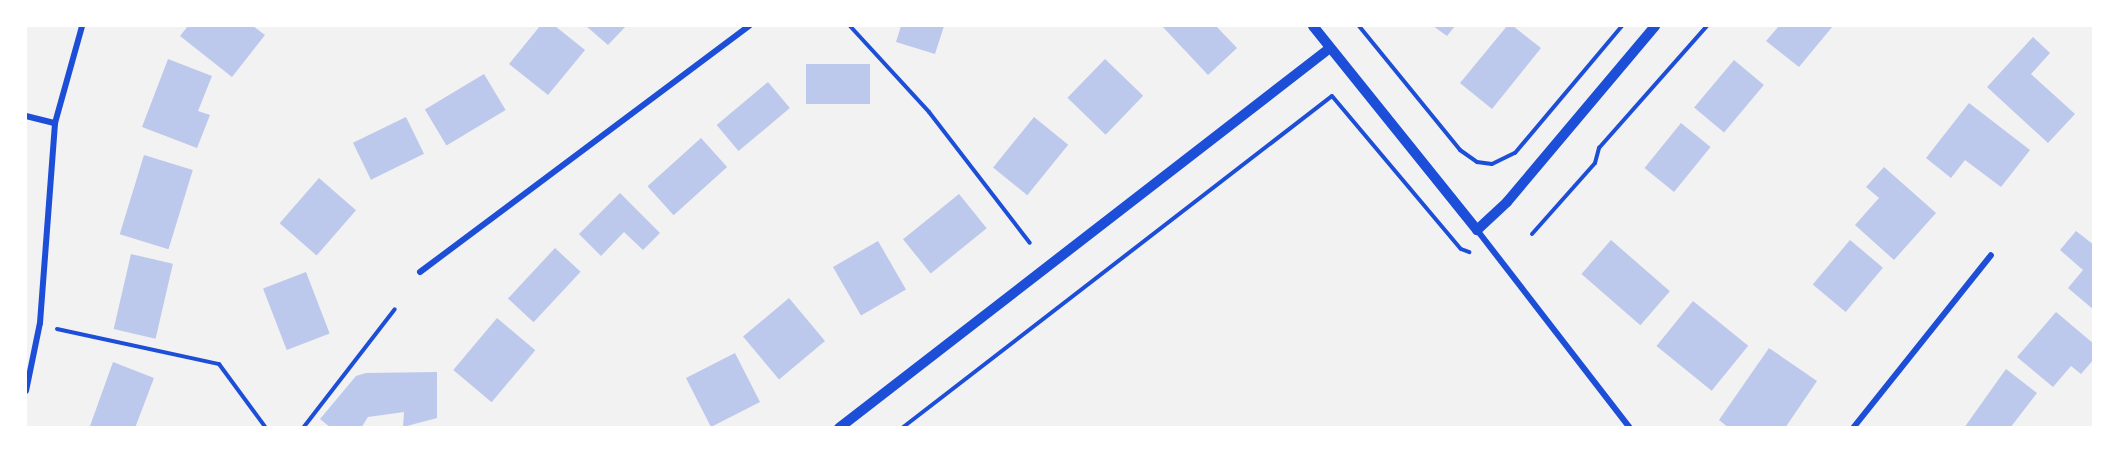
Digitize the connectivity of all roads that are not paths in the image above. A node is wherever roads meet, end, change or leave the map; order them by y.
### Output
1 (82, 26) edge
2 (749, 26) edge
3 (1313, 26) edge
4 (1655, 26) edge
5 (1330, 48) junction
6 (26, 116) edge
7 (55, 123) junction
8 (1477, 230) junction
9 (1991, 255) dead end
10 (420, 272) dead end
11 (26, 391) edge
12 (839, 428) edge
13 (1630, 428) edge
14 (1853, 428) edge

1 - 7 street
2 - 10 street
3 - 5 street
4 - 8 street
5 - 8 street
5 - 12 street
6 - 7 street
7 - 11 street
8 - 13 street
9 - 14 street

